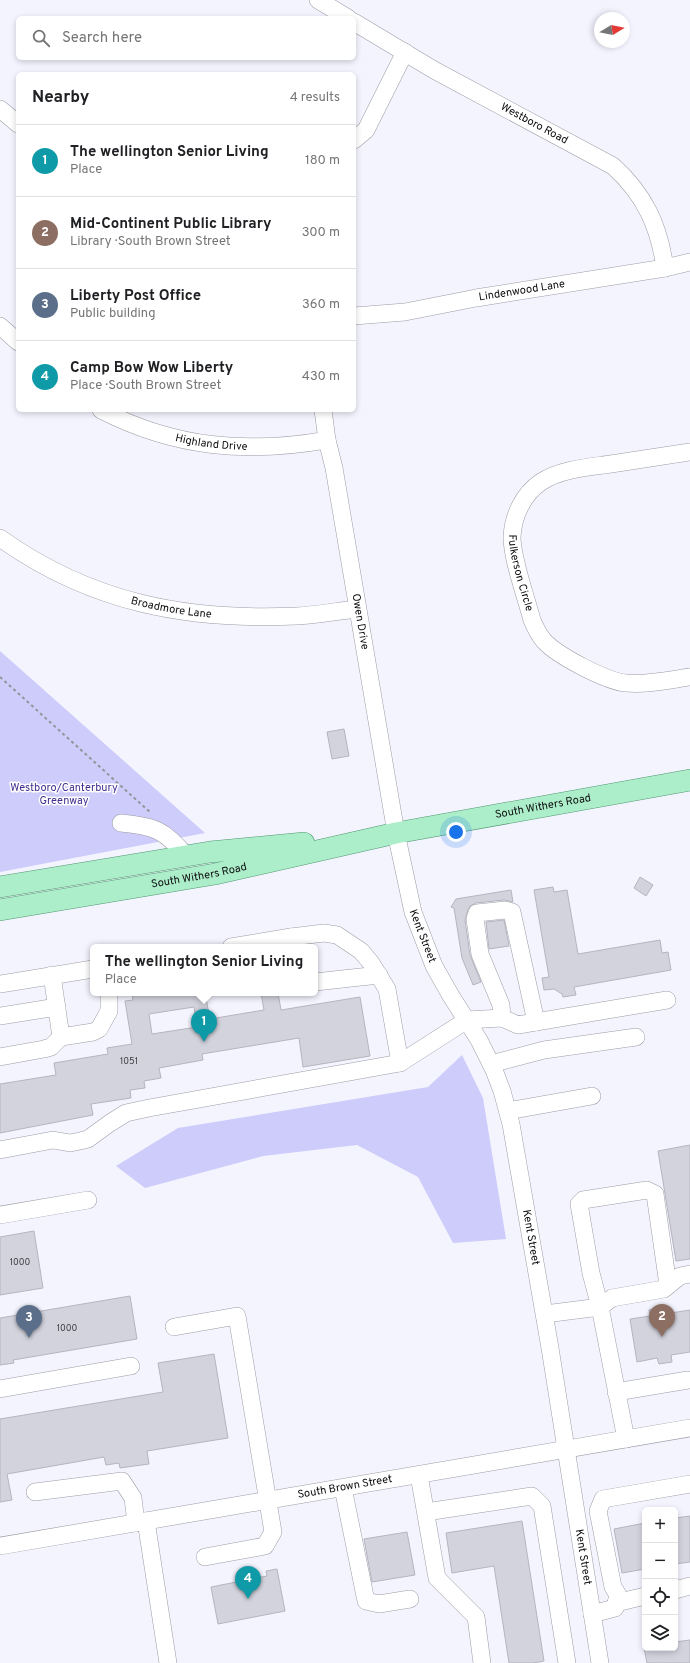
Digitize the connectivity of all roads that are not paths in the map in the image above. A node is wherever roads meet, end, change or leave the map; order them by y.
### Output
1 (318, 0) edge
2 (345, 16) edge
3 (356, 23) edge
4 (406, 52) junction
5 (0, 109) edge
6 (16, 122) edge
7 (356, 138) edge
8 (690, 262) edge
9 (665, 268) junction
10 (356, 316) edge
11 (0, 326) edge
12 (16, 340) edge
13 (105, 412) edge
14 (323, 412) edge
15 (327, 440) junction
16 (690, 452) edge
17 (0, 538) edge
18 (357, 609) junction
19 (690, 677) edge
20 (690, 780) edge
21 (120, 823) dead end
22 (396, 833) junction
23 (186, 856) junction
24 (0, 887) edge
25 (0, 910) edge
26 (292, 942) edge
27 (268, 944) edge
28 (90, 970) edge
29 (378, 975) junction
30 (52, 976) junction
31 (318, 982) edge
32 (0, 984) edge
33 (109, 996) edge
34 (667, 1000) dead end
35 (57, 1006) junction
36 (0, 1016) edge
37 (502, 1018) junction
38 (467, 1020) junction
39 (536, 1022) junction
40 (61, 1037) junction
41 (636, 1037) dead end
42 (0, 1057) edge
43 (400, 1062) junction
44 (491, 1064) junction
45 (592, 1096) dead end
46 (508, 1111) junction
47 (0, 1150) edge
48 (88, 1200) dead end
49 (0, 1215) edge
50 (690, 1274) edge
51 (668, 1285) junction
52 (600, 1307) junction
53 (545, 1314) junction
54 (174, 1327) dead end
55 (131, 1366) dead end
56 (688, 1380) dead end
57 (0, 1389) edge
58 (616, 1392) junction
59 (690, 1428) edge
60 (626, 1439) junction
61 (566, 1449) junction
62 (418, 1475) junction
63 (690, 1484) edge
64 (343, 1488) junction
65 (35, 1492) dead end
66 (267, 1501) junction
67 (426, 1512) junction
68 (141, 1522) junction
69 (0, 1546) edge
70 (205, 1557) dead end
71 (690, 1586) edge
72 (678, 1589) edge
73 (642, 1597) edge
74 (410, 1599) dead end
75 (616, 1603) junction
76 (592, 1614) junction
77 (168, 1663) edge
78 (482, 1663) edge
79 (568, 1663) edge
80 (600, 1663) edge

1 - 2 street
3 - 4 street, Westboro Road
4 - 7 street
4 - 9 street, Westboro Road
5 - 6 street
8 - 9 street, Lindenwood Lane
9 - 10 street, Lindenwood Lane
11 - 12 street
13 - 15 street, Highland Drive
14 - 15 street, Owen Drive
15 - 18 street, Owen Drive
16 - 19 street, Fulkerson Circle
17 - 18 street, Broadmore Lane
18 - 22 street, Owen Drive
20 - 22 main road, South Withers Road
21 - 23 street
22 - 23 main road, South Withers Road
22 - 25 main road, South Withers Road
22 - 38 street, Kent Street
23 - 24 main road, South Withers Road
26 - 27 street
26 - 29 street
28 - 30 street
29 - 31 street
29 - 43 street
30 - 32 street
30 - 35 street
33 - 40 street
34 - 39 street
35 - 36 street
35 - 40 street
37 - 38 street
37 - 39 street
37 - 39 street
38 - 43 street
38 - 44 street, Kent Street
40 - 42 street
41 - 44 street
43 - 47 street
44 - 46 street, Kent Street
45 - 46 street
46 - 53 street, Kent Street
48 - 49 street
50 - 51 street
51 - 52 street
51 - 52 street
52 - 53 street
52 - 58 street
53 - 61 street, Kent Street
54 - 66 street
55 - 57 street
56 - 58 street
58 - 60 street
59 - 60 street, South Brown Street
60 - 61 street, South Brown Street
61 - 62 street, South Brown Street
61 - 76 street, Kent Street
62 - 64 street, South Brown Street
62 - 67 street
63 - 75 street
64 - 66 street, South Brown Street
64 - 74 street
65 - 68 street
66 - 68 street, South Brown Street
66 - 70 street
67 - 78 street
67 - 79 street
68 - 69 street, South Brown Street
68 - 77 street
71 - 72 street
73 - 75 street
75 - 76 street
76 - 80 street, Kent Street

